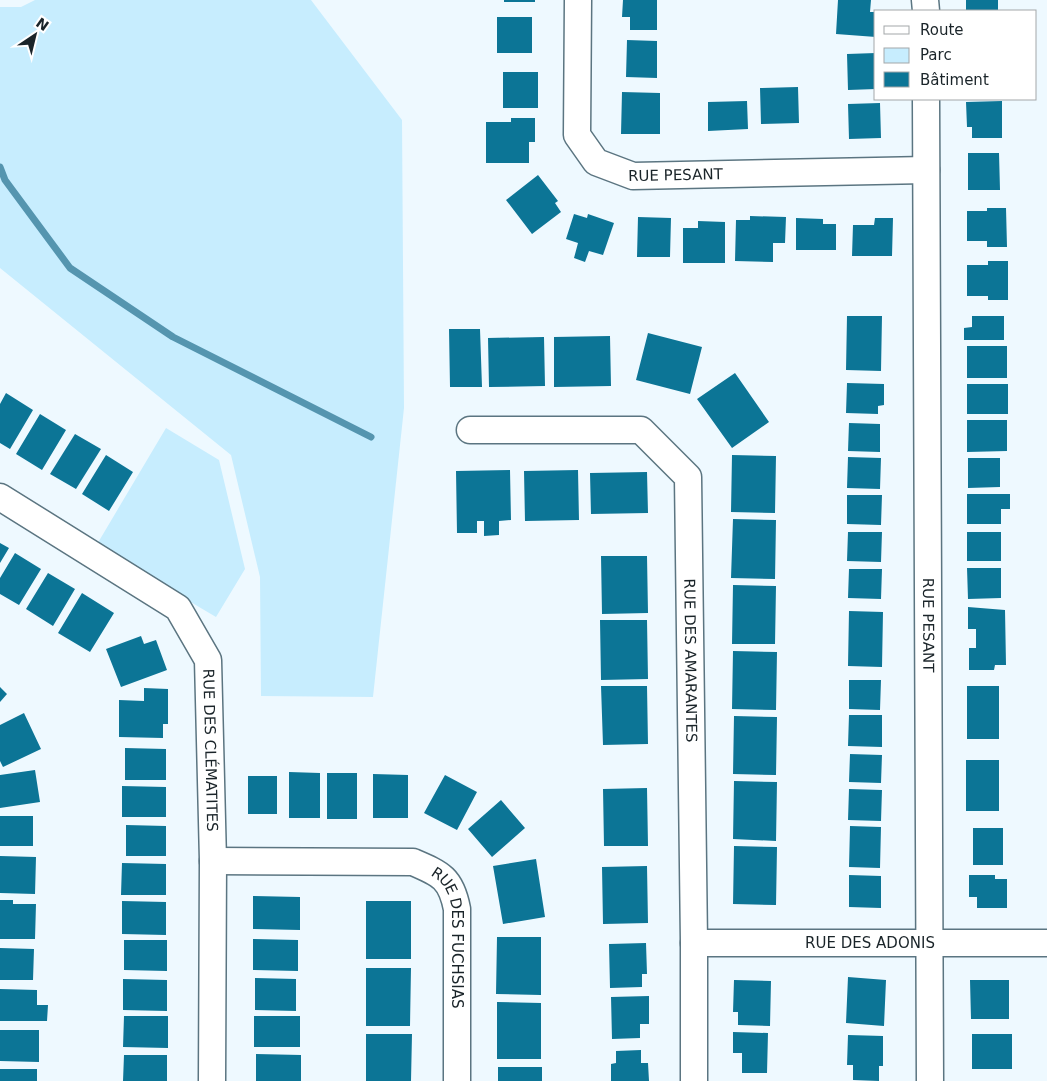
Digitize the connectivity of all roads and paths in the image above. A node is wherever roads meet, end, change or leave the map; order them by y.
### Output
1 (578, 0) edge
2 (926, 100) edge
3 (926, 170) junction
4 (470, 430) dead end
5 (0, 497) edge
6 (213, 861) junction
7 (694, 943) junction
8 (1047, 943) edge
9 (930, 945) junction
10 (212, 1081) edge
11 (457, 1081) edge
12 (694, 1081) edge
13 (930, 1081) edge

1 - 3 street, RUE PESANT
2 - 3 street, RUE PESANT
3 - 9 street, RUE PESANT
4 - 7 street, RUE DES AMARANTES
5 - 6 street, RUE DES CLÉMATITES
6 - 10 street, RUE DES CLÉMATITES
6 - 11 street, RUE DES FUCHSIAS
7 - 9 street, RUE DES ADONIS
7 - 12 street, RUE DES AMARANTES
8 - 9 street, RUE DES ADONIS
9 - 13 street, RUE PESANT

